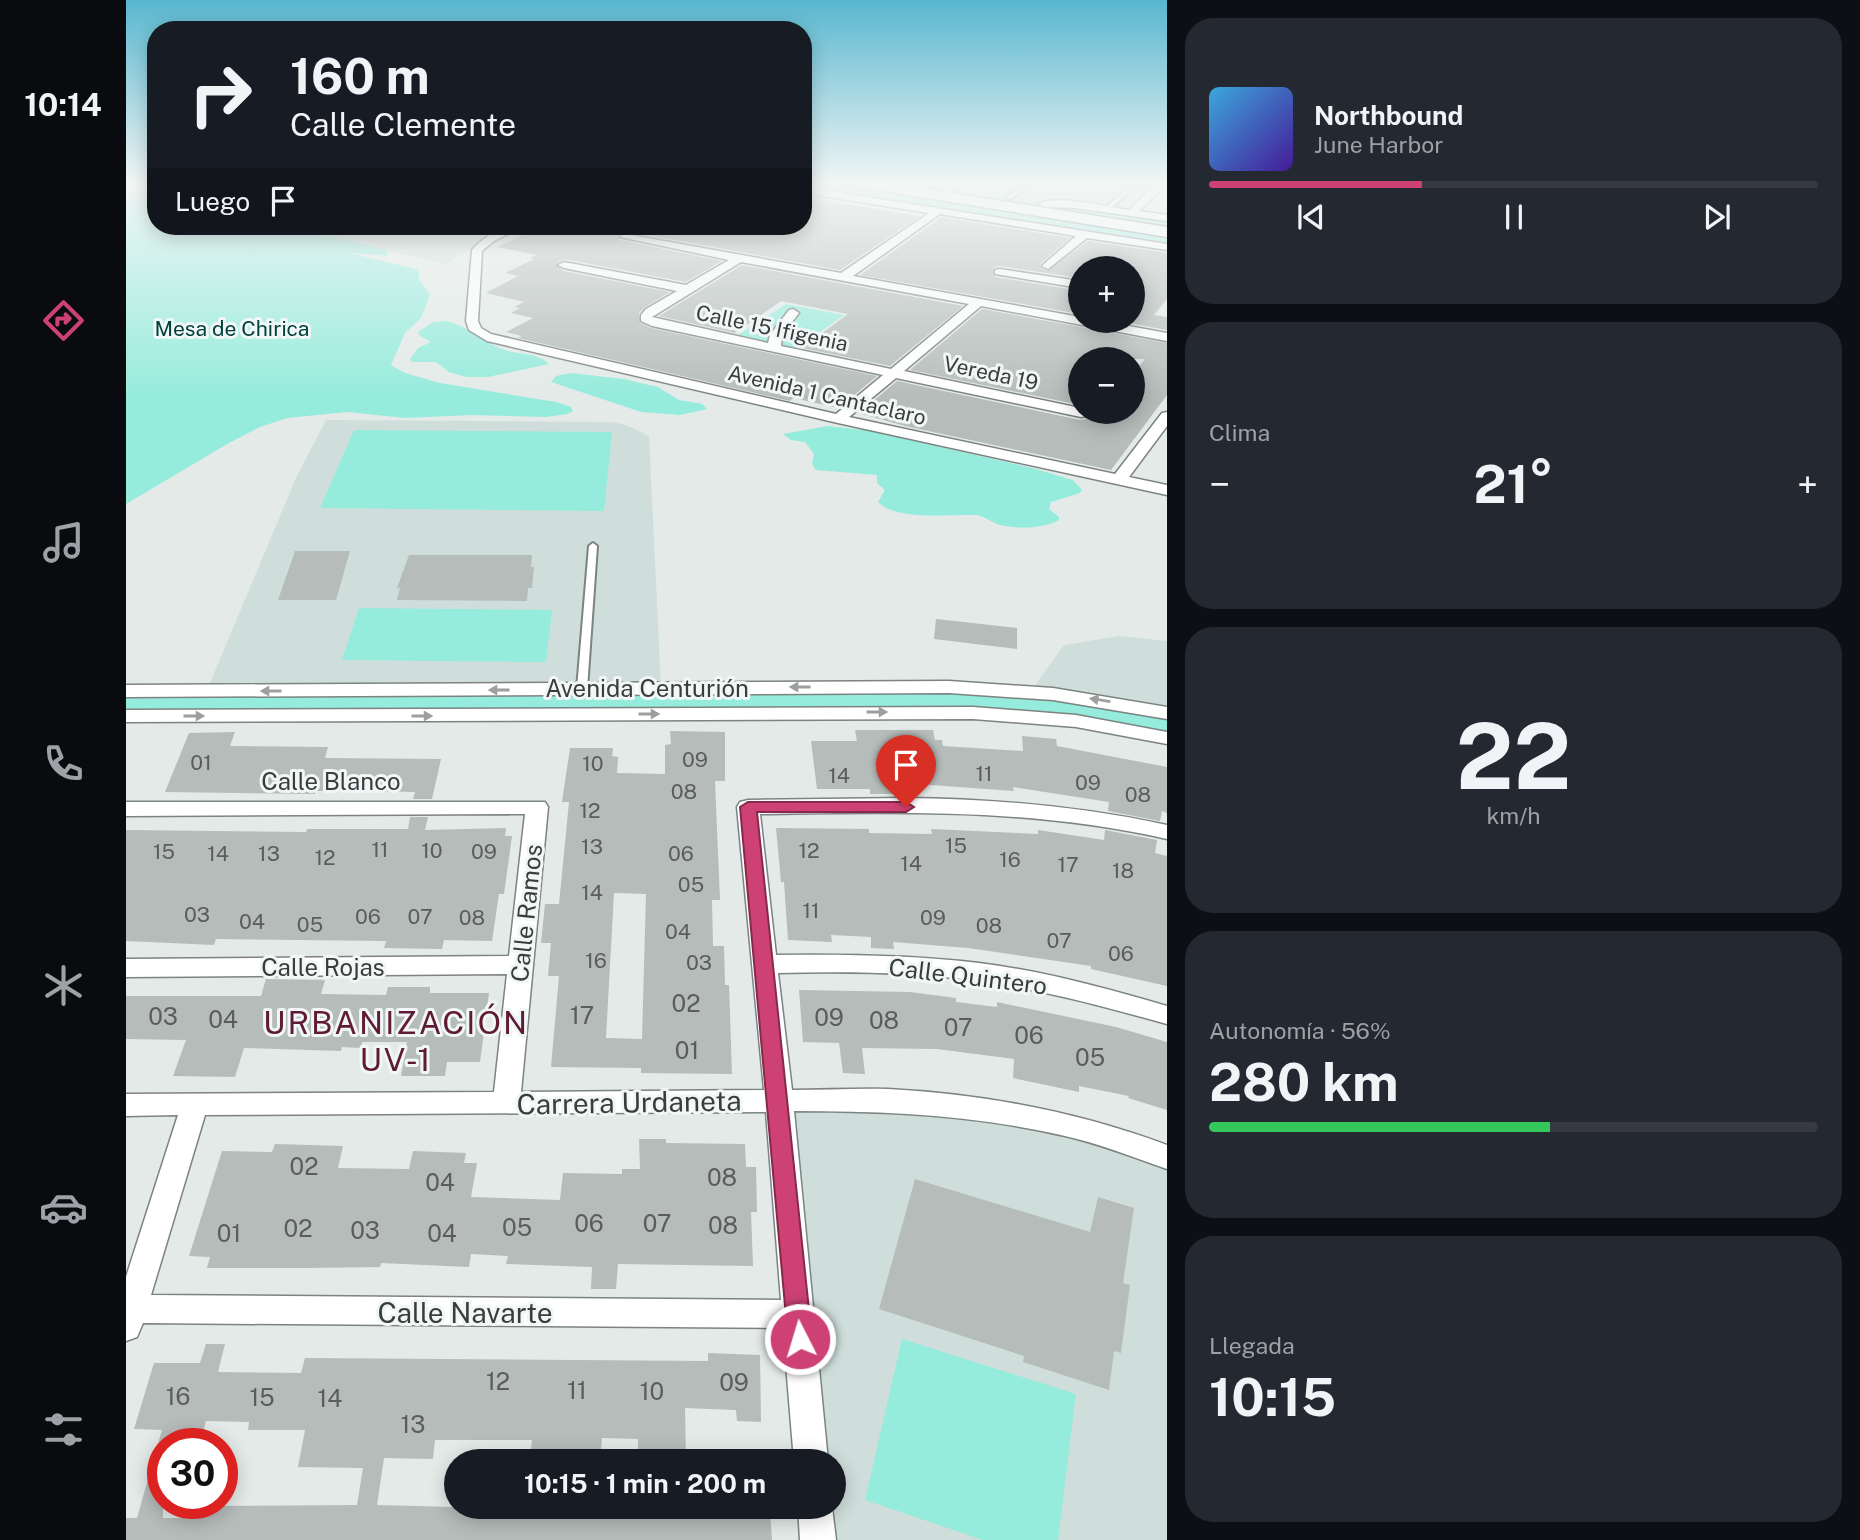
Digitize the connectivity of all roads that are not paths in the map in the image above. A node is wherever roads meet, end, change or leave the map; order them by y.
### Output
1 (477, 255) edge
2 (715, 255) edge
3 (875, 255) edge
4 (1061, 255) edge
5 (738, 259) junction
6 (564, 265) dead end
7 (1048, 266) dead end
8 (999, 272) dead end
9 (842, 278) junction
10 (1068, 283) edge
11 (687, 289) junction
12 (978, 303) junction
13 (793, 313) dead end
14 (1068, 319) edge
15 (1145, 333) edge
16 (1167, 337) edge
17 (774, 349) junction
18 (892, 373) junction
19 (1068, 410) edge
20 (1167, 416) edge
21 (838, 419) junction
22 (1162, 430) edge
23 (1119, 480) junction
24 (1167, 490) edge
25 (593, 546) dead end
26 (582, 689) junction
27 (126, 691) edge
28 (1167, 713) edge
29 (126, 716) edge
30 (1167, 738) edge
31 (537, 807) joint
32 (126, 809) edge
33 (1167, 832) edge
34 (765, 964) junction
35 (520, 965) junction
36 (126, 968) edge
37 (1167, 1015) edge
38 (779, 1100) junction
39 (506, 1103) junction
40 (195, 1104) junction
41 (126, 1105) edge
42 (1167, 1157) edge
43 (798, 1314) junction
44 (129, 1318) edge
45 (810, 1449) edge
46 (816, 1519) edge
47 (818, 1540) edge

1 - 21 street, Avenida 1 Cantaclaro
2 - 5 street
3 - 9 street
4 - 7 street
5 - 9 street
5 - 11 street
6 - 11 street
8 - 10 street
9 - 12 street
11 - 17 street, Calle 15 Ifigenia
12 - 14 street
12 - 18 street
13 - 17 street
15 - 16 street
17 - 18 street, Calle 15 Ifigenia
18 - 19 street, Vereda 19
18 - 21 street
20 - 22 street
21 - 23 street, Avenida 1 Cantaclaro
22 - 23 street
23 - 24 street, Avenida 1 Cantaclaro
25 - 26 lane
26 -> 27 street, Avenida Centurión
28 -> 26 street, Avenida Centurión
29 -> 30 street, Avenida Centurión
31 - 32 street, Calle Blanco
31 - 35 street, Calle Ramos
33 - 34 street
34 - 37 street, Calle Quintero
34 - 38 street
35 - 36 street, Calle Rojas
35 - 39 street, Calle Ramos
38 - 39 street, Carrera Urdaneta
38 - 42 street, Carrera Urdaneta
38 - 43 street
39 - 40 street, Carrera Urdaneta
40 - 41 street, Carrera Urdaneta
40 - 44 street
43 - 44 street, Calle Navarte
43 - 45 street
46 - 47 street

